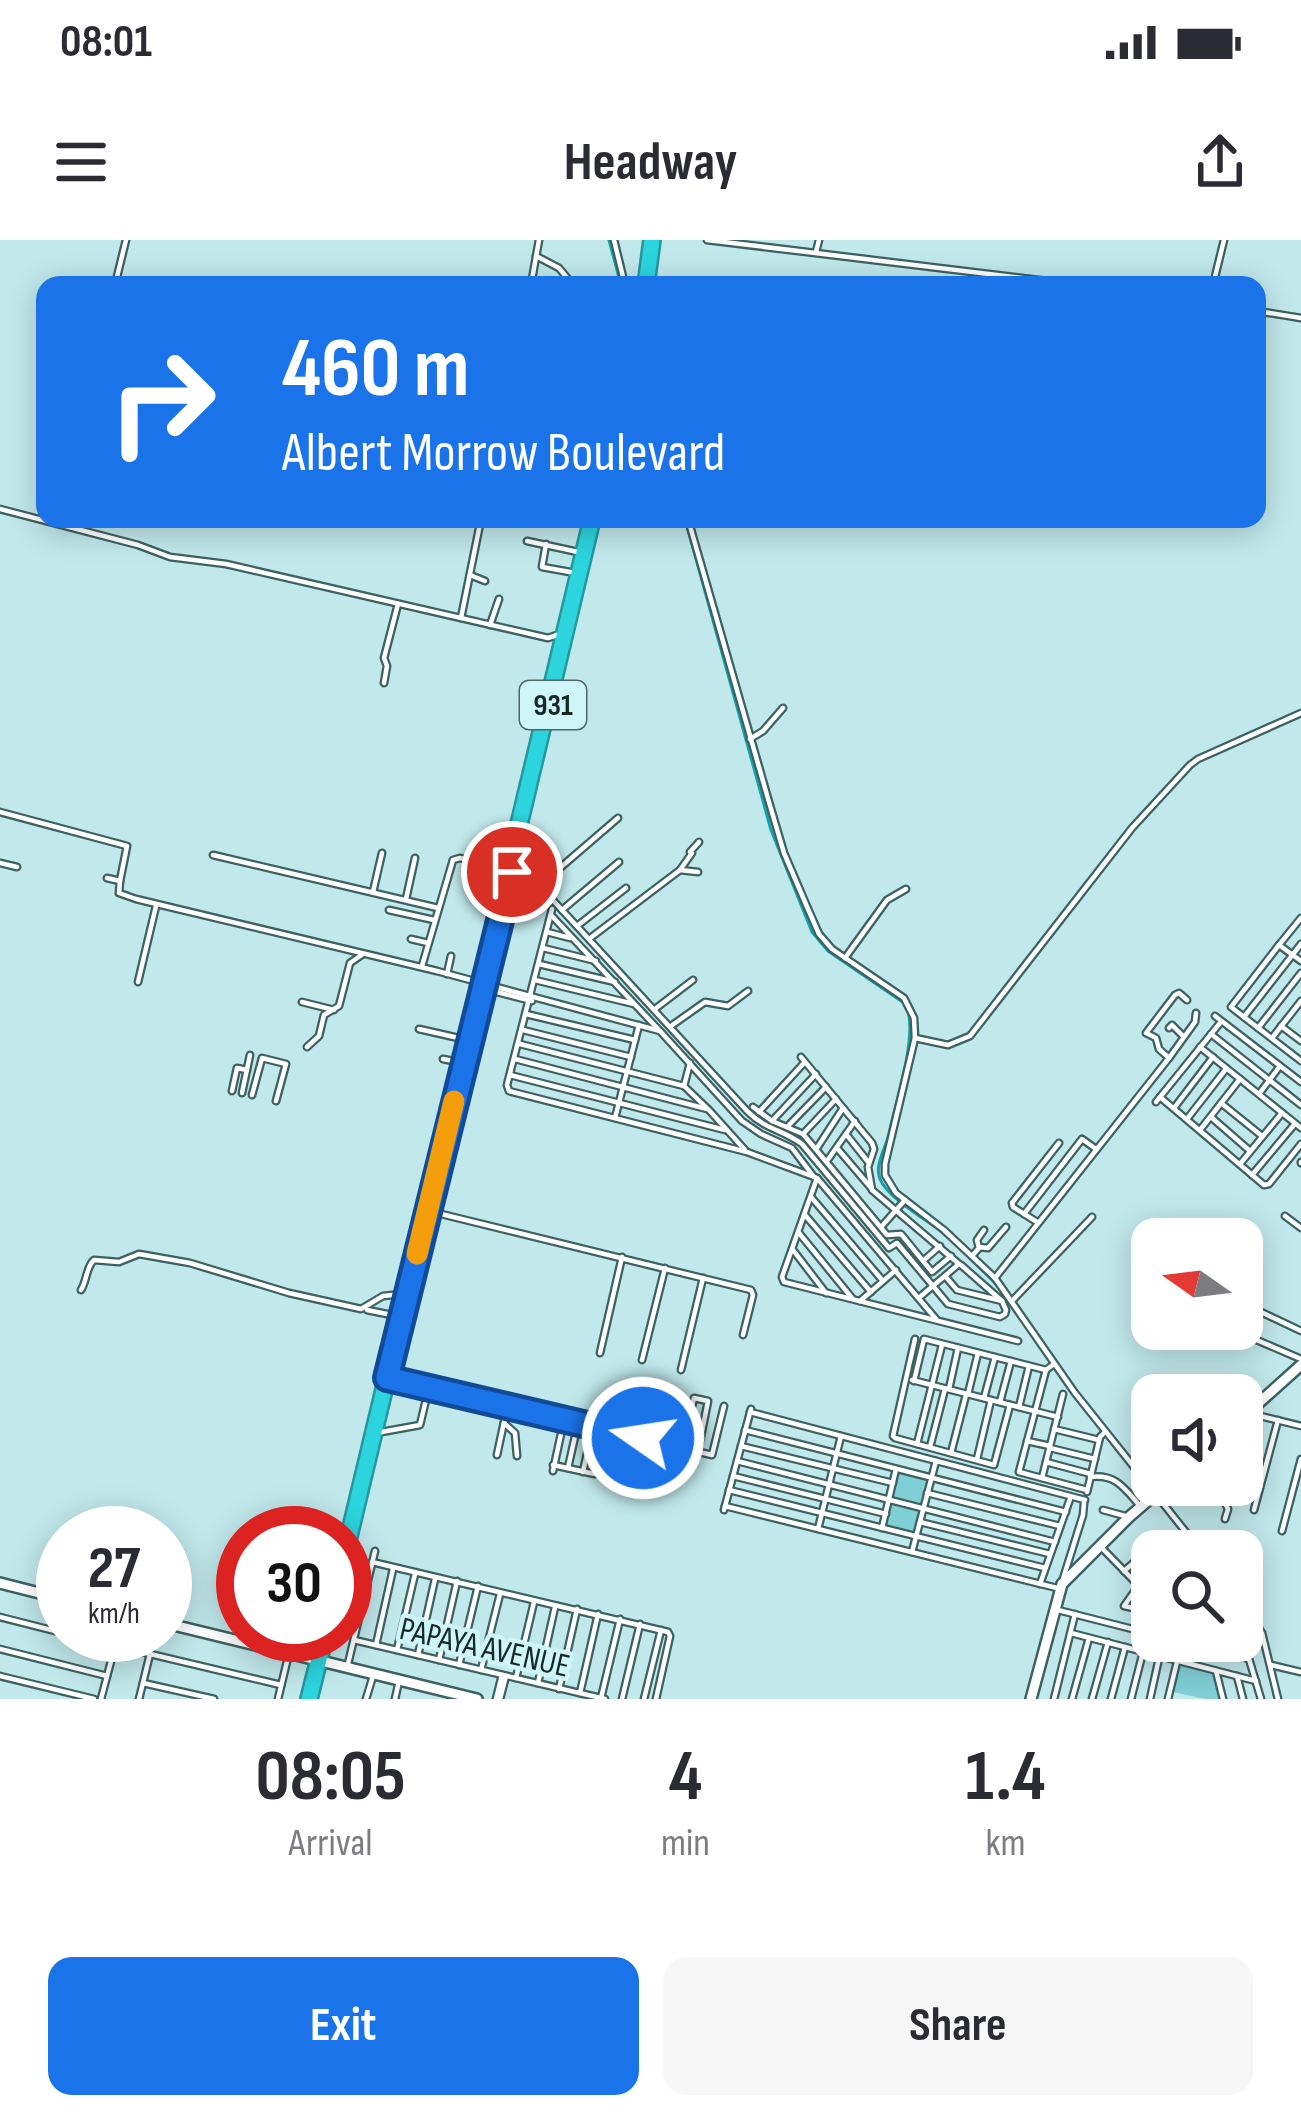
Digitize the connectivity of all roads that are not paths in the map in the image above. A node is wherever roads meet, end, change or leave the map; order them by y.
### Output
1 (126, 240) edge
2 (539, 240) edge
3 (614, 240) edge
4 (652, 240) edge
5 (707, 240) edge
6 (819, 240) edge
7 (1224, 240) edge
8 (816, 252) junction
9 (536, 256) junction
10 (117, 276) edge
11 (533, 276) edge
12 (566, 276) edge
13 (623, 276) edge
14 (647, 276) edge
15 (1009, 276) edge
16 (1215, 276) edge
17 (1266, 312) edge
18 (1301, 318) edge
19 (0, 509) edge
20 (36, 517) edge
21 (80, 528) edge
22 (479, 528) edge
23 (591, 528) edge
24 (592, 528) edge
25 (691, 528) edge
26 (527, 541) dead end
27 (546, 544) junction
28 (584, 554) junction
29 (570, 572) dead end
30 (470, 575) junction
31 (485, 580) dead end
32 (499, 598) dead end
33 (398, 604) junction
34 (461, 618) junction
35 (490, 625) junction
36 (562, 635) junction
37 (384, 683) dead end
38 (783, 708) dead end
39 (1301, 713) edge
40 (751, 739) junction
41 (0, 812) edge
42 (618, 818) dead end
43 (699, 842) dead end
44 (382, 853) dead end
45 (213, 855) dead end
46 (416, 858) dead end
47 (0, 862) edge
48 (619, 862) dead end
49 (17, 867) dead end
50 (515, 868) junction
51 (680, 870) junction
52 (698, 872) dead end
53 (107, 878) dead end
54 (120, 881) junction
55 (539, 886) junction
56 (626, 888) dead end
57 (906, 889) dead end
58 (373, 892) junction
59 (406, 899) junction
60 (157, 904) junction
61 (438, 908) junction
62 (389, 910) dead end
63 (562, 910) junction
64 (1301, 918) edge
65 (434, 920) junction
66 (577, 926) junction
67 (547, 932) junction
68 (411, 939) dead end
69 (589, 939) junction
70 (575, 940) junction
71 (428, 943) junction
72 (1301, 944) edge
73 (1280, 945) junction
74 (543, 948) junction
75 (585, 949) junction
76 (363, 954) junction
77 (1292, 955) junction
78 (451, 956) dead end
79 (580, 958) junction
80 (845, 958) junction
81 (1301, 961) edge
82 (597, 962) junction
83 (539, 964) junction
84 (422, 968) junction
85 (1301, 973) edge
86 (446, 974) junction
87 (535, 980) junction
88 (693, 980) dead end
89 (137, 982) dead end
90 (617, 983) junction
91 (482, 986) junction
92 (748, 991) dead end
93 (625, 992) junction
94 (530, 998) junction
95 (621, 1001) junction
96 (1182, 1001) dead end
97 (1301, 1001) edge
98 (302, 1002) dead end
99 (636, 1005) junction
100 (334, 1010) junction
101 (655, 1010) junction
102 (526, 1014) junction
103 (1291, 1014) junction
104 (645, 1015) junction
105 (1196, 1015) dead end
106 (1244, 1017) junction
107 (1301, 1022) edge
108 (639, 1026) junction
109 (670, 1026) junction
110 (1281, 1026) junction
111 (1169, 1028) dead end
112 (1258, 1028) junction
113 (419, 1029) dead end
114 (523, 1030) junction
115 (660, 1031) junction
116 (1211, 1034) junction
117 (1184, 1037) junction
118 (915, 1038) junction
119 (1272, 1038) junction
120 (469, 1040) junction
121 (635, 1040) junction
122 (1301, 1041) edge
123 (520, 1044) junction
124 (308, 1047) dead end
125 (1200, 1047) junction
126 (250, 1054) dead end
127 (631, 1057) junction
128 (1213, 1057) junction
129 (1300, 1057) edge
130 (443, 1058) dead end
131 (1168, 1058) junction
132 (515, 1060) junction
133 (690, 1062) junction
134 (464, 1063) junction
135 (1280, 1066) junction
136 (1226, 1069) junction
137 (247, 1070) junction
138 (628, 1072) junction
139 (816, 1074) junction
140 (510, 1076) junction
141 (1240, 1079) junction
142 (1269, 1080) junction
143 (1301, 1082) edge
144 (684, 1086) junction
145 (624, 1087) junction
146 (826, 1088) junction
147 (232, 1090) dead end
148 (242, 1093) dead end
149 (1259, 1094) junction
150 (252, 1095) dead end
151 (836, 1099) junction
152 (275, 1102) dead end
153 (619, 1103) junction
154 (1221, 1103) junction
155 (1301, 1105) edge
156 (843, 1108) junction
157 (1174, 1108) junction
158 (710, 1110) junction
159 (1282, 1112) junction
160 (1211, 1117) junction
161 (615, 1118) junction
162 (1187, 1119) junction
163 (772, 1121) junction
164 (855, 1121) junction
165 (1298, 1125) edge
166 (788, 1126) junction
167 (1200, 1130) junction
168 (729, 1131) junction
169 (803, 1134) junction
170 (846, 1135) junction
171 (1262, 1136) junction
172 (1059, 1143) dead end
173 (1301, 1144) edge
174 (818, 1148) junction
175 (837, 1148) junction
176 (1096, 1149) junction
177 (1072, 1151) junction
178 (1250, 1151) junction
179 (747, 1152) junction
180 (827, 1161) junction
181 (1085, 1162) junction
182 (869, 1163) junction
183 (1240, 1165) junction
184 (1252, 1175) junction
185 (815, 1177) junction
186 (866, 1177) junction
187 (811, 1198) junction
188 (901, 1204) junction
189 (428, 1211) junction
190 (1024, 1214) junction
191 (805, 1215) junction
192 (1285, 1216) dead end
193 (1092, 1217) dead end
194 (1037, 1222) junction
195 (915, 1225) junction
196 (882, 1226) junction
197 (1006, 1226) dead end
198 (1301, 1228) edge
199 (984, 1231) dead end
200 (799, 1233) junction
201 (928, 1235) junction
202 (903, 1237) junction
203 (940, 1246) junction
204 (979, 1247) junction
205 (913, 1249) junction
206 (793, 1250) junction
207 (951, 1256) junction
208 (972, 1256) junction
209 (622, 1257) junction
210 (922, 1261) junction
211 (959, 1264) junction
212 (665, 1268) junction
213 (896, 1270) junction
214 (945, 1276) junction
215 (703, 1278) junction
216 (995, 1278) junction
217 (883, 1281) junction
218 (933, 1287) junction
219 (81, 1290) dead end
220 (871, 1292) junction
221 (827, 1293) junction
222 (407, 1296) junction
223 (919, 1298) junction
224 (856, 1300) junction
225 (1002, 1301) junction
226 (1012, 1301) junction
227 (361, 1309) junction
228 (1263, 1314) edge
229 (402, 1317) junction
230 (936, 1319) junction
231 (1301, 1331) edge
232 (743, 1335) dead end
233 (915, 1339) dead end
234 (1018, 1341) dead end
235 (942, 1344) junction
236 (1263, 1344) edge
237 (958, 1348) junction
238 (600, 1353) dead end
239 (978, 1353) junction
240 (995, 1357) junction
241 (642, 1360) dead end
242 (1011, 1361) junction
243 (1301, 1362) edge
244 (1054, 1364) junction
245 (1029, 1366) junction
246 (681, 1370) dead end
247 (1046, 1370) junction
248 (387, 1378) junction
249 (911, 1380) junction
250 (656, 1384) dead end
251 (932, 1385) junction
252 (429, 1387) junction
253 (670, 1389) dead end
254 (947, 1389) junction
255 (625, 1394) dead end
256 (967, 1394) junction
257 (1063, 1394) dead end
258 (988, 1399) junction
259 (1263, 1399) edge
260 (1000, 1402) junction
261 (1010, 1405) junction
262 (507, 1406) junction
263 (724, 1406) dead end
264 (1019, 1407) junction
265 (1035, 1411) junction
266 (1058, 1417) junction
267 (1263, 1418) edge
268 (564, 1420) junction
269 (1278, 1420) junction
270 (504, 1423) junction
271 (578, 1423) junction
272 (593, 1426) junction
273 (1301, 1426) edge
274 (1054, 1429) junction
275 (745, 1430) junction
276 (615, 1431) junction
277 (374, 1434) junction
278 (1102, 1435) junction
279 (635, 1436) junction
280 (841, 1436) junction
281 (654, 1440) junction
282 (1028, 1441) junction
283 (917, 1444) junction
284 (741, 1446) junction
285 (682, 1447) junction
286 (930, 1447) junction
287 (1050, 1447) junction
288 (698, 1451) junction
289 (951, 1453) junction
290 (837, 1454) junction
291 (497, 1455) dead end
292 (518, 1456) dead end
293 (1095, 1459) junction
294 (1301, 1459) edge
295 (977, 1460) junction
296 (737, 1461) junction
297 (935, 1461) junction
298 (1046, 1462) junction
299 (600, 1463) dead end
300 (568, 1468) junction
301 (833, 1468) junction
302 (896, 1468) junction
303 (1131, 1468) edge
304 (583, 1472) junction
305 (595, 1474) dead end
306 (733, 1476) junction
307 (1090, 1476) junction
308 (931, 1478) junction
309 (1042, 1478) junction
310 (609, 1479) dead end
311 (623, 1482) dead end
312 (830, 1483) junction
313 (893, 1483) junction
314 (729, 1490) junction
315 (1087, 1490) junction
316 (927, 1493) junction
317 (1071, 1497) junction
318 (890, 1498) junction
319 (826, 1499) junction
320 (1084, 1501) junction
321 (356, 1506) edge
322 (1163, 1506) edge
323 (1226, 1506) edge
324 (1141, 1507) joint
325 (923, 1508) junction
326 (1103, 1510) dead end
327 (1254, 1510) dead end
328 (1066, 1512) junction
329 (822, 1513) junction
330 (886, 1514) junction
331 (1129, 1517) junction
332 (1226, 1519) dead end
333 (920, 1522) junction
334 (1060, 1526) junction
335 (882, 1528) junction
336 (818, 1529) junction
337 (1183, 1530) edge
338 (1282, 1531) dead end
339 (916, 1536) junction
340 (1055, 1542) junction
341 (1100, 1546) junction
342 (375, 1551) dead end
343 (912, 1552) junction
344 (1050, 1554) junction
345 (372, 1562) joint
346 (1131, 1564) edge
347 (393, 1567) junction
348 (1045, 1568) junction
349 (1124, 1570) junction
350 (415, 1572) junction
351 (436, 1576) junction
352 (1131, 1578) edge
353 (457, 1581) junction
354 (0, 1583) edge
355 (1040, 1584) junction
356 (478, 1586) junction
357 (1061, 1587) junction
358 (36, 1592) edge
359 (500, 1592) junction
360 (534, 1600) junction
361 (555, 1604) junction
362 (577, 1610) junction
363 (1054, 1610) junction
364 (598, 1614) junction
365 (1076, 1614) junction
366 (0, 1617) edge
367 (620, 1619) junction
368 (640, 1624) junction
369 (36, 1626) edge
370 (1131, 1628) edge
371 (661, 1630) junction
372 (1071, 1633) junction
373 (1089, 1637) junction
374 (1263, 1640) edge
375 (1108, 1642) junction
376 (372, 1645) edge
377 (376, 1646) junction
378 (1125, 1647) junction
379 (0, 1649) edge
380 (1131, 1649) edge
381 (398, 1650) junction
382 (418, 1655) junction
383 (439, 1660) junction
384 (111, 1662) edge
385 (149, 1662) edge
386 (185, 1662) edge
387 (287, 1662) edge
388 (319, 1662) edge
389 (326, 1662) edge
390 (348, 1662) edge
391 (1140, 1662) edge
392 (1159, 1662) edge
393 (1177, 1662) edge
394 (1185, 1662) edge
395 (1250, 1662) edge
396 (459, 1665) junction
397 (1271, 1665) junction
398 (346, 1668) junction
399 (482, 1670) junction
400 (1216, 1671) junction
401 (1301, 1672) edge
402 (373, 1674) junction
403 (504, 1675) junction
404 (0, 1676) edge
405 (107, 1676) junction
406 (1237, 1676) junction
407 (516, 1678) junction
408 (399, 1681) junction
409 (1256, 1681) junction
410 (143, 1683) junction
411 (538, 1684) junction
412 (281, 1685) junction
413 (559, 1689) junction
414 (424, 1693) edge
415 (580, 1694) junction
416 (451, 1696) edge
417 (312, 1698) edge
418 (98, 1699) edge
419 (139, 1699) edge
420 (214, 1699) edge
421 (278, 1699) edge
422 (366, 1699) edge
423 (395, 1699) edge
424 (477, 1699) edge
425 (498, 1699) edge
426 (603, 1699) edge
427 (622, 1699) edge
428 (644, 1699) edge
429 (656, 1699) edge
430 (1031, 1699) edge
431 (1054, 1699) edge
432 (1072, 1699) edge
433 (1093, 1699) edge
434 (1112, 1699) edge
435 (1131, 1699) edge
436 (1150, 1699) edge
437 (1168, 1699) edge
438 (1223, 1699) edge
439 (1243, 1699) edge
440 (1261, 1699) edge
441 (1278, 1699) edge

1 - 10 street
2 - 9 street
3 - 13 street
4 - 14 highway
5 - 8 street
6 - 8 street
7 - 16 street
8 - 15 street
9 - 11 street
9 - 12 street
17 - 18 street
19 - 20 street
21 - 33 street
22 - 30 street
23 - 28 highway, 931
24 - 50 highway, 931
25 - 40 street
26 - 27 street
27 - 28 street
27 - 29 street
28 - 36 highway, 931
30 - 31 street
30 - 34 street
32 - 35 street
33 - 34 street
33 - 37 street
34 - 35 street
35 - 36 street
36 - 50 highway, 931
38 - 40 street
39 - 118 street
40 - 80 street
41 - 54 street
42 - 55 street
43 - 51 street
44 - 58 street
45 - 58 street
46 - 59 street
47 - 49 street
48 - 63 street
50 - 55 street
50 - 61 street
50 - 91 highway, 931
51 - 52 street
51 - 69 street
53 - 54 street
54 - 60 street
55 - 63 street
56 - 66 street
57 - 80 street
58 - 59 street
59 - 61 street
60 - 76 street
60 - 89 street
61 - 65 street
62 - 65 street
63 - 66 street
64 - 73 street
65 - 71 street
66 - 69 street
67 - 70 street
67 - 70 street
67 - 74 street
68 - 71 street
69 - 101 street
70 - 75 street
71 - 84 street
72 - 77 street
73 - 77 street
73 - 106 street
74 - 79 street
74 - 83 street
75 - 79 street
75 - 82 street
76 - 84 street
76 - 100 street
77 - 81 street
77 - 106 street
78 - 86 street
79 - 82 street
80 - 118 street
82 - 90 street
83 - 87 street
83 - 90 street
84 - 86 street
85 - 112 street
86 - 91 street
87 - 94 street
87 - 95 street
88 - 101 street
90 - 93 street
91 - 94 street
91 - 120 highway, 931
92 - 109 street
93 - 95 street
93 - 99 street
94 - 102 street
94 - 108 street
95 - 99 street
96 - 131 street
97 - 103 street
98 - 100 street
99 - 104 street
100 - 124 street
101 - 109 street
102 - 114 street
102 - 121 street
103 - 107 street
103 - 110 street
104 - 108 street
104 - 115 street
105 - 117 street
106 - 112 street
108 - 115 street
108 - 121 street
109 - 218 street
110 - 119 street
110 - 122 street
111 - 117 street
112 - 119 street
113 - 120 street
114 - 123 street
114 - 127 street
115 - 133 street
116 - 125 street
116 - 135 street
116 - 142 street
117 - 131 street
118 - 188 street
119 - 129 street
120 - 134 highway, 931
121 - 127 street
123 - 132 street
123 - 138 street
125 - 128 street
125 - 157 street
126 - 137 street
127 - 138 street
128 - 136 street
128 - 157 street
130 - 134 street
131 - 176 street
132 - 140 street
132 - 145 street
133 - 144 street
133 - 185 street
134 - 189 highway, 931
135 - 142 street
135 - 143 street
136 - 141 street
136 - 162 street
137 - 147 street
137 - 148 street
138 - 144 street
138 - 145 street
139 - 146 street
139 - 163 street
139 - 163 street
140 - 153 street
140 - 161 street
141 - 149 street
141 - 154 street
142 - 149 street
142 - 155 street
144 - 158 street
145 - 153 street
145 - 158 street
146 - 151 street
146 - 166 street
149 - 159 street
150 - 152 street
151 - 156 street
151 - 169 street
153 - 161 street
153 - 168 street
154 - 160 street
154 - 171 street
156 - 164 street
156 - 174 street
157 - 162 street
158 - 168 street
159 - 165 street
159 - 171 street
160 - 167 street
160 - 178 street
161 - 179 street
162 - 167 street
163 - 166 street
164 - 170 street
164 - 182 street
165 - 184 street
166 - 169 street
167 - 183 street
168 - 179 street
169 - 174 street
170 - 175 street
170 - 182 street
171 - 178 street
172 - 190 street
173 - 184 street
174 - 180 street
175 - 180 street
175 - 186 street
176 - 177 street
176 - 181 street
177 - 181 street
177 - 190 street
178 - 183 street
179 - 185 street
180 - 196 street
181 - 194 street
182 - 186 street
183 - 184 street
185 - 187 street
185 - 213 street
186 - 188 street
187 - 191 street
187 - 217 street
188 - 195 street
188 - 196 street
188 - 208 street
189 - 209 street
189 - 222 highway, 931
190 - 194 street
191 - 200 street
191 - 220 street
192 - 198 street
193 - 226 street
194 - 216 street
195 - 201 street
195 - 202 street
196 - 202 street
197 - 204 street
199 - 204 street
200 - 206 street
200 - 224 street
201 - 203 street
201 - 205 street
202 - 205 street
203 - 207 street
203 - 210 street
204 - 208 street
205 - 210 street
206 - 221 street
206 - 221 street
207 - 210 street
207 - 211 street
208 - 216 street
209 - 212 street
209 - 238 street
211 - 214 street
211 - 225 street
212 - 215 street
212 - 241 street
213 - 217 street
213 - 223 street
214 - 218 street
214 - 225 street
215 - 232 street
215 - 246 street
216 - 226 street
217 - 220 street
218 - 223 street
218 - 225 street
219 - 227 street
220 - 224 street
221 - 224 street
222 - 227 street
222 - 229 highway, 931
223 - 230 street
224 - 230 street
226 - 244 street
227 - 229 street
228 - 231 street
229 - 248 highway, 931
230 - 234 street
233 - 249 street
235 - 237 street
235 - 249 street
235 - 251 street
236 - 243 street
237 - 239 street
237 - 254 street
239 - 240 street
239 - 256 street
240 - 242 street
240 - 258 street
242 - 245 street
242 - 260 street
243 - 259 main road
244 - 247 street
244 - 278 street
245 - 247 street
245 - 264 street
247 - 265 street
248 - 252 street
248 - 277 highway, 931
249 - 251 street
249 - 283 street
250 - 281 street
251 - 254 street
251 - 283 street
252 - 262 street
252 - 277 street
253 - 281 street
254 - 256 street
254 - 286 street
255 - 276 street
256 - 258 street
256 - 289 street
257 - 266 street
258 - 260 street
258 - 295 street
260 - 261 street
261 - 264 street
261 - 295 street
262 - 268 street
262 - 270 street
263 - 288 street
264 - 265 street
265 - 266 street
265 - 282 street
266 - 274 street
267 - 269 street
268 - 271 street
268 - 300 street
269 - 273 street
269 - 327 street
270 - 291 street
270 - 292 street
271 - 272 street
271 - 300 street
272 - 276 street
272 - 304 street
274 - 278 street
274 - 287 street
275 - 280 street
275 - 284 street
275 - 290 street
276 - 279 street
276 - 299 street
276 - 310 street
277 - 321 highway, 931
278 - 293 street
278 - 303 street
279 - 281 street
279 - 311 street
280 - 290 street
280 - 297 street
281 - 281 street
281 - 285 street
282 - 287 street
282 - 309 street
283 - 286 street
284 - 296 street
284 - 301 street
285 - 288 street
285 - 288 street
286 - 289 street
287 - 293 street
287 - 298 street
289 - 295 street
290 - 301 street
290 - 302 street
293 - 307 street
294 - 338 street
296 - 306 street
296 - 312 street
297 - 308 street
297 - 317 street
298 - 307 street
298 - 309 street
300 - 304 street
301 - 312 street
301 - 313 street
302 - 308 street
302 - 313 street
304 - 305 street
306 - 314 street
306 - 319 street
307 - 315 street
307 - 324 street
308 - 316 street
308 - 328 street
309 - 315 street
312 - 318 street
312 - 319 street
313 - 318 street
314 - 329 street
314 - 336 street
315 - 320 street
316 - 325 street
316 - 334 street
317 - 320 street
317 - 328 street
318 - 325 street
318 - 330 street
319 - 329 street
319 - 330 street
320 - 357 street
322 - 337 street
323 - 332 street
324 - 331 main road
325 - 333 street
325 - 340 street
326 - 331 street
328 - 334 street
329 - 335 street
329 - 336 street
330 - 335 street
331 - 341 main road
333 - 339 street
333 - 344 street
334 - 340 street
335 - 339 street
336 - 343 street
339 - 343 street
339 - 348 street
340 - 344 street
341 - 349 street
341 - 357 main road
342 - 345 street
343 - 355 street
344 - 348 street
345 - 347 street
346 - 349 street
347 - 350 street
347 - 377 street
348 - 355 street
349 - 352 street
350 - 351 street
350 - 381 street
351 - 353 street
351 - 382 street
353 - 356 street
353 - 383 street
354 - 358 main road
355 - 357 street
356 - 359 street
356 - 396 street
357 - 363 main road
359 - 360 street
359 - 399 street
360 - 361 street
360 - 407 street
361 - 362 street
361 - 411 street
362 - 364 street
362 - 413 street
363 - 365 street
363 - 430 main road
364 - 367 street
364 - 415 street
365 - 370 street
365 - 372 street
366 - 369 street
367 - 368 street
367 - 426 street
368 - 371 street
368 - 427 street
371 - 428 street
371 - 429 street
372 - 373 street
372 - 431 street
373 - 375 street
373 - 432 street
374 - 397 street
375 - 378 street
375 - 433 street
376 - 377 street, PAPAYA AVENUE
377 - 381 street, PAPAYA AVENUE
378 - 380 street
378 - 434 street
379 - 405 street
381 - 382 street, PAPAYA AVENUE
382 - 383 street, PAPAYA AVENUE
383 - 396 street, PAPAYA AVENUE
384 - 405 street
385 - 410 street
386 - 412 street
387 - 412 street
388 - 417 highway
389 - 398 main road
390 - 398 street
391 - 435 street
392 - 436 street
393 - 437 street
394 - 400 street
395 - 409 street
396 - 399 street, PAPAYA AVENUE
397 - 401 street
397 - 441 street
398 - 402 main road
399 - 403 street, PAPAYA AVENUE
400 - 406 street
400 - 438 street
402 - 408 main road
402 - 422 street
403 - 407 street, PAPAYA AVENUE
403 - 425 street
404 - 418 street
405 - 418 street
406 - 409 street
406 - 439 street
407 - 411 street, PAPAYA AVENUE
408 - 414 main road
408 - 423 street
409 - 440 street
410 - 419 street
410 - 420 street
411 - 413 street, PAPAYA AVENUE
412 - 421 street
413 - 415 street, PAPAYA AVENUE
414 - 416 main road
415 - 426 street, PAPAYA AVENUE
416 - 424 main road

